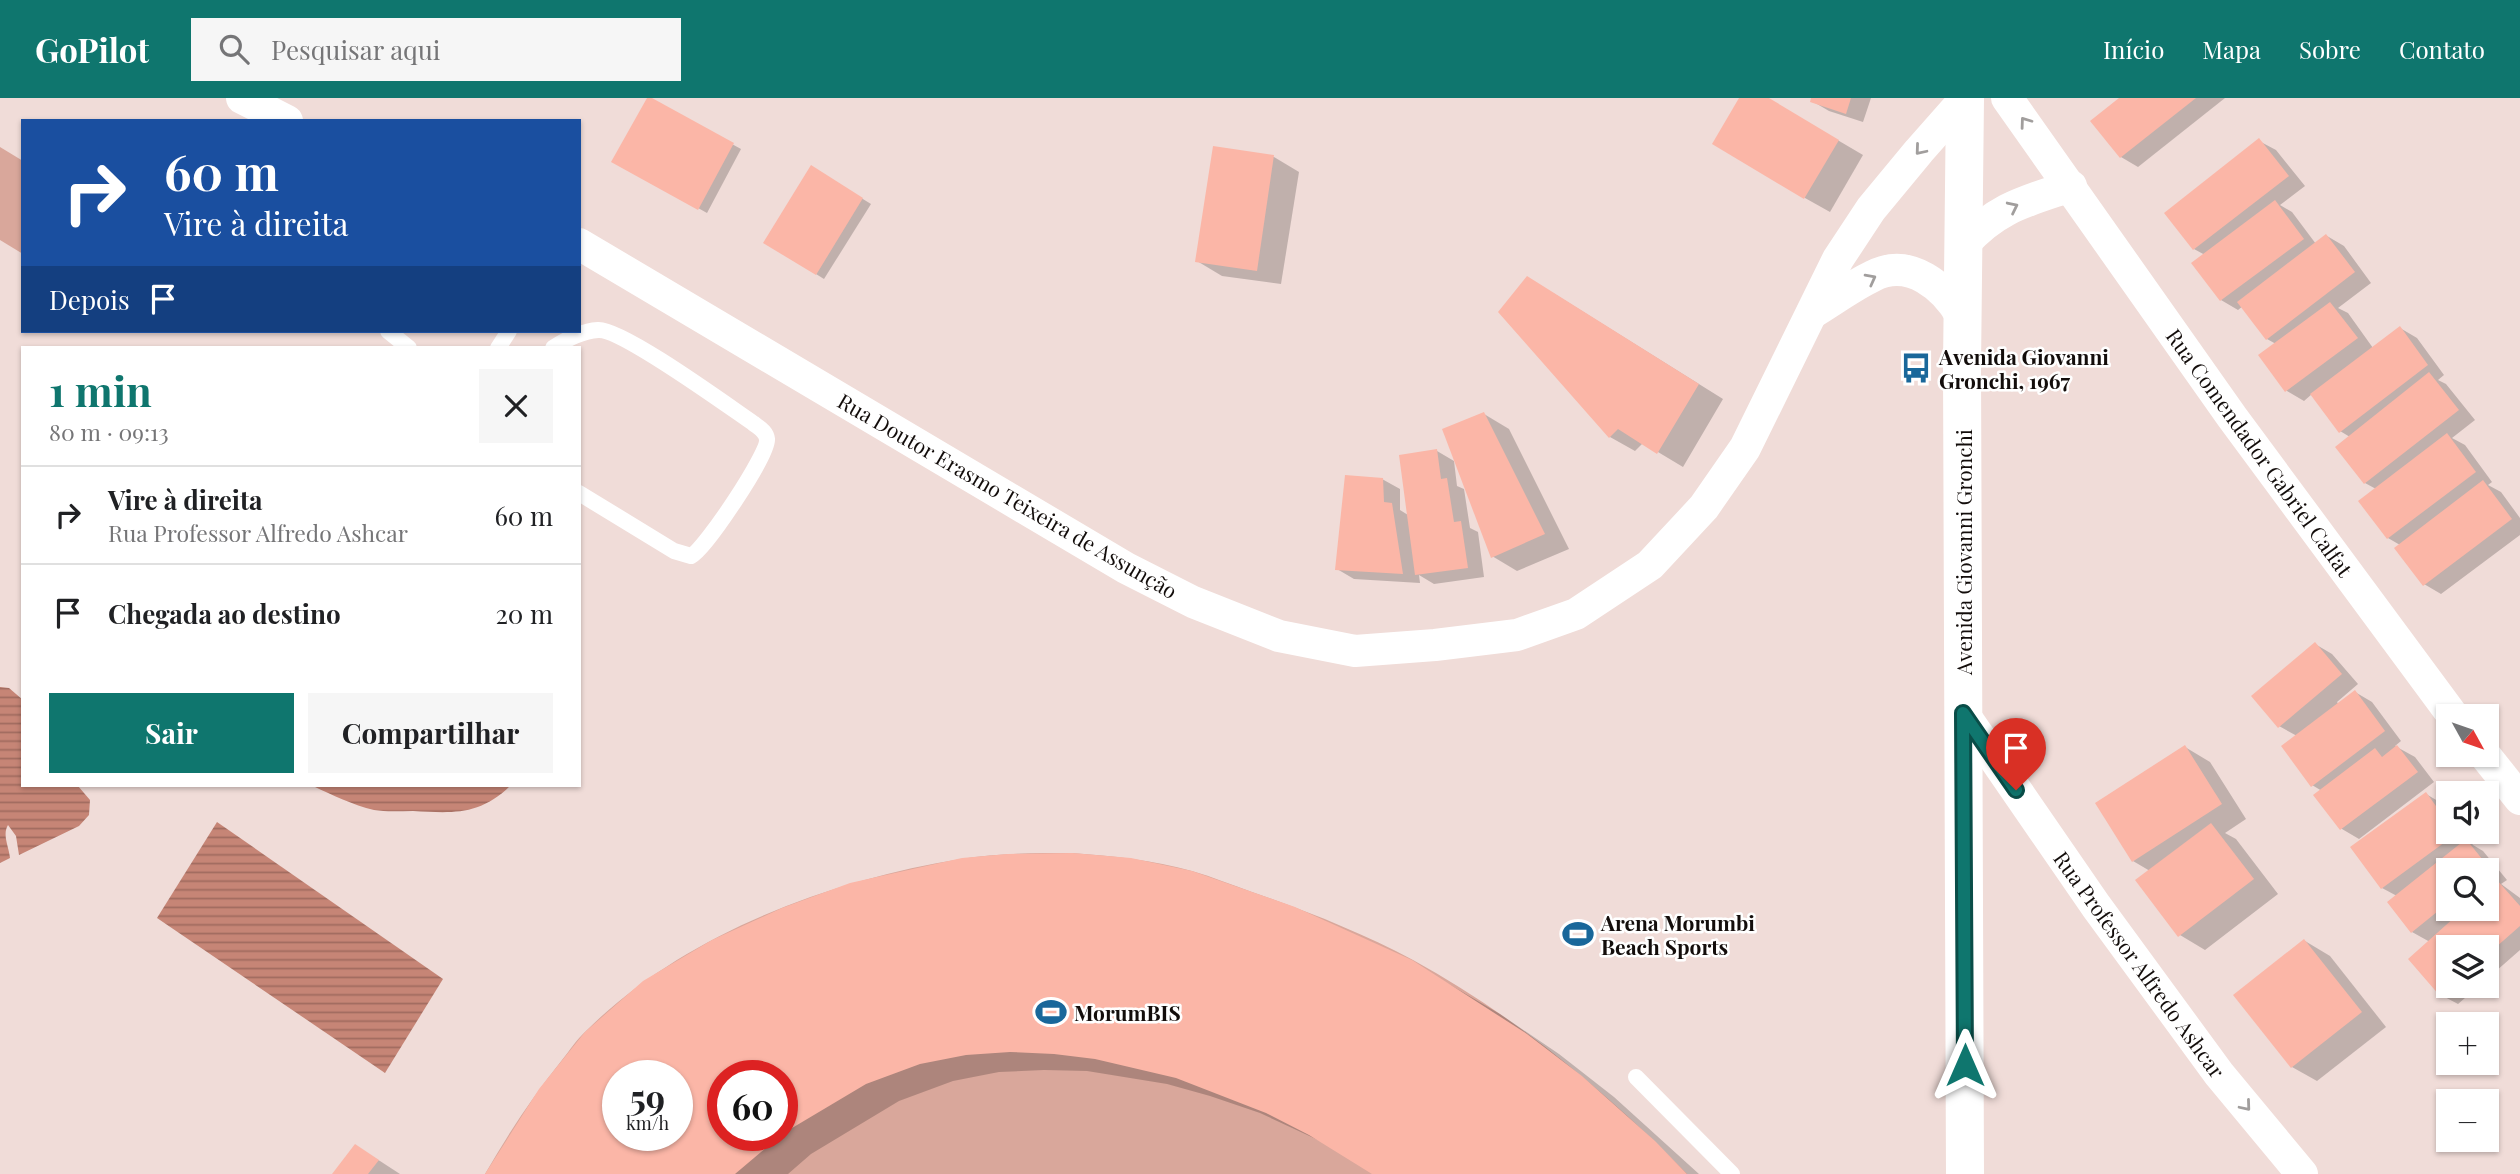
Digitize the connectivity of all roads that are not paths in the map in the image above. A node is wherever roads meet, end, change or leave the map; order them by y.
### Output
1 (242, 98) edge
2 (2007, 98) edge
3 (1965, 99) edge
4 (283, 119) edge
5 (2071, 186) junction
6 (1964, 244) junction
7 (581, 245) edge
8 (1812, 313) junction
9 (1962, 317) junction
10 (390, 333) edge
11 (407, 346) edge
12 (557, 346) edge
13 (581, 494) edge
14 (2444, 704) edge
15 (1963, 713) junction
16 (2494, 767) edge
17 (2520, 799) edge
18 (1636, 1077) dead end
19 (1732, 1174) edge
20 (1965, 1174) edge
21 (2302, 1174) edge

1 - 4 street
5 -> 2 street, Rua Comendador Gabriel Calfat
3 - 6 main road, Avenida Giovanni Gronchi
3 -> 8 street, Rua Doutor Erasmo Teixeira de Assunção
6 -> 5 street
5 - 14 street, Rua Comendador Gabriel Calfat
6 - 9 main road, Avenida Giovanni Gronchi
7 - 8 street, Rua Doutor Erasmo Teixeira de Assunção
8 -> 9 street
9 - 15 main road, Avenida Giovanni Gronchi
10 - 11 lane
12 - 13 lane
15 - 20 main road, Avenida Giovanni Gronchi
15 -> 21 street, Rua Professor Alfredo Ashcar
16 - 17 street
18 - 19 lane

